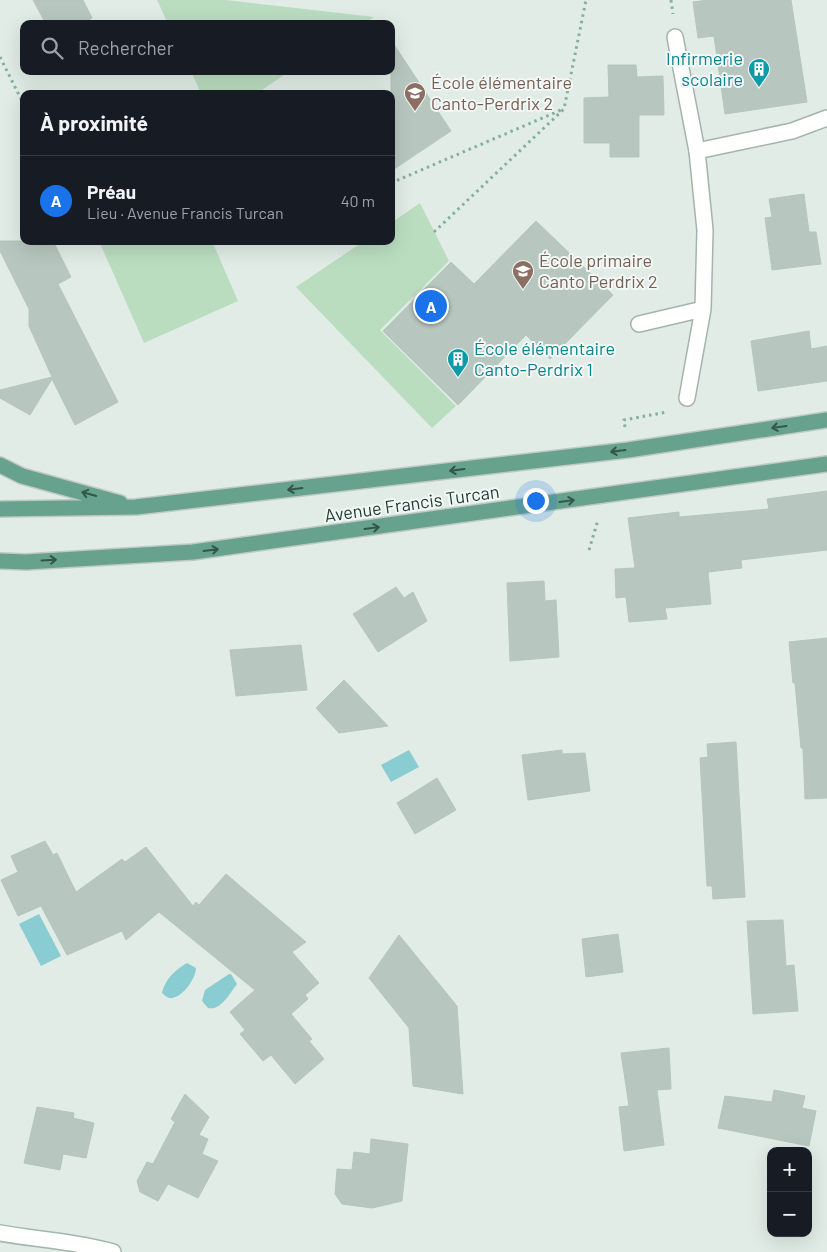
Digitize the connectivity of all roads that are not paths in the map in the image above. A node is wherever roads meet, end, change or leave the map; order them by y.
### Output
1 (675, 37) dead end
2 (827, 118) edge
3 (697, 151) junction
4 (703, 309) junction
5 (639, 324) dead end
6 (687, 398) dead end
7 (827, 420) edge
8 (827, 464) edge
9 (0, 465) edge
10 (136, 507) junction
11 (0, 509) edge
12 (0, 561) edge
13 (0, 1233) edge
14 (44, 1241) junction
15 (62, 1252) edge
16 (113, 1252) edge

1 - 3 street
2 - 3 street
3 - 4 street
4 - 5 street
4 - 6 street
7 -> 10 main road, Avenue Francis Turcan
12 -> 8 main road, Avenue Francis Turcan
10 -> 9 main road
10 - 11 main road, Avenue Francis Turcan
13 - 14 street
14 - 15 street
14 - 16 street

